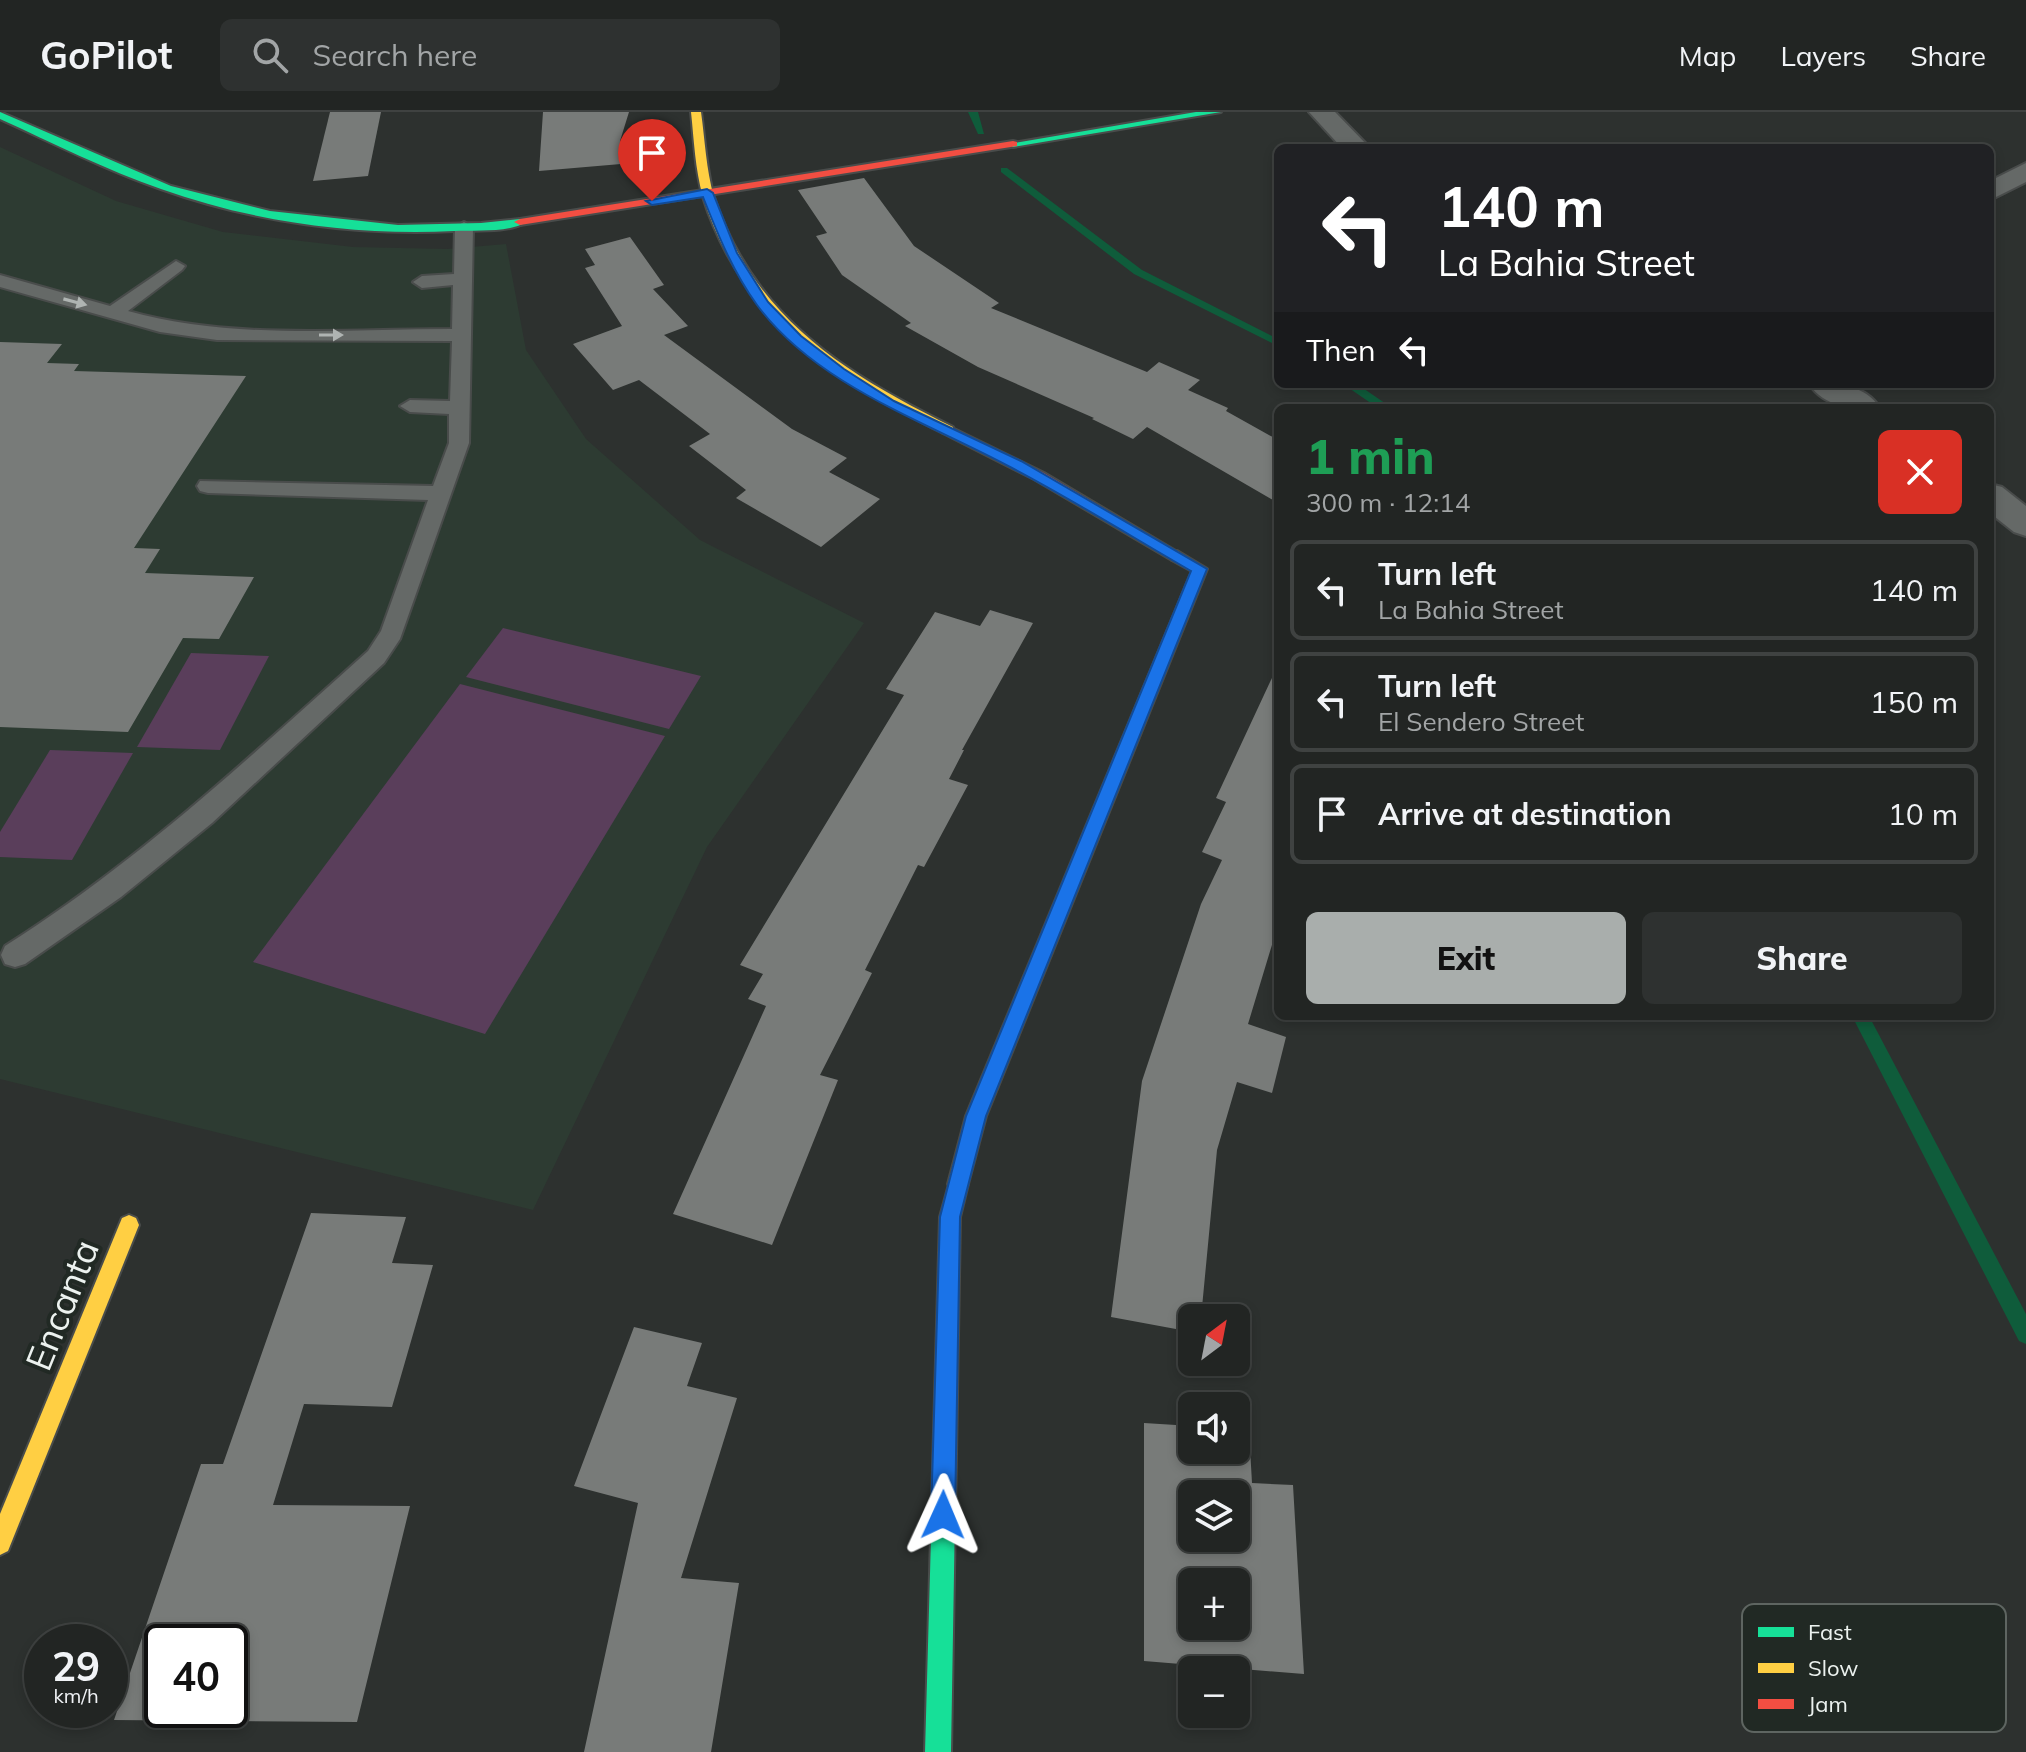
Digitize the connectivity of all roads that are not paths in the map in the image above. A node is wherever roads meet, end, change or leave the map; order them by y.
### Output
1 (696, 112) edge
2 (1216, 112) edge
3 (1321, 112) edge
4 (0, 115) edge
5 (1353, 144) edge
6 (2026, 171) edge
7 (1994, 190) edge
8 (707, 193) junction
9 (464, 227) junction
10 (176, 266) dead end
11 (463, 279) junction
12 (0, 281) edge
13 (422, 282) dead end
14 (113, 313) junction
15 (461, 335) junction
16 (1832, 388) edge
17 (1858, 404) edge
18 (410, 406) dead end
19 (459, 408) junction
20 (208, 486) dead end
21 (441, 493) junction
22 (1994, 498) edge
23 (2026, 524) edge
24 (15, 955) dead end
25 (129, 1225) dead end
26 (0, 1543) edge
27 (938, 1752) edge

1 - 8 street
2 - 8 street
3 - 5 street
4 - 9 street
6 - 7 street
8 - 9 street
8 - 27 street
9 - 11 lane
10 - 14 lane
11 - 13 lane
11 - 15 lane
12 -> 14 lane
14 -> 15 lane
15 - 19 lane
16 - 17 street
18 - 19 lane
19 - 21 lane
20 - 21 lane
21 - 24 lane
22 - 23 street
25 - 26 street, Encanta

